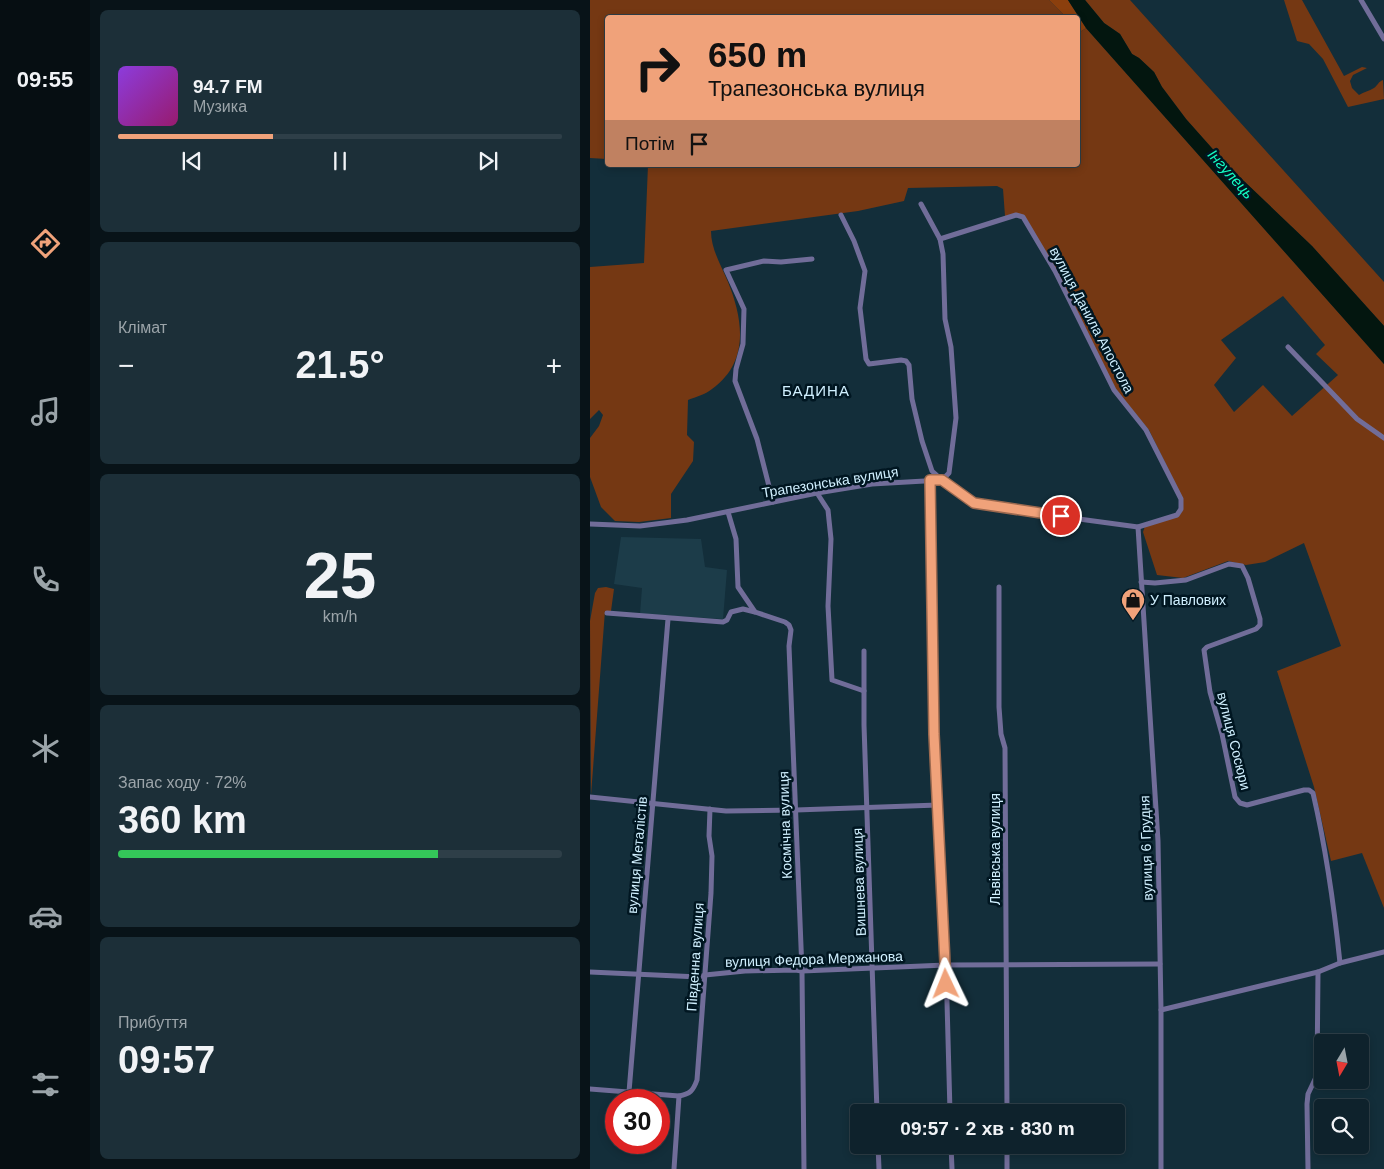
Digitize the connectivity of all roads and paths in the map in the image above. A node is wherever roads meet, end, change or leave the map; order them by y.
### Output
1 (1361, 0) edge
2 (1384, 39) edge
3 (921, 204) dead end
4 (842, 214) dead end
5 (940, 239) junction
6 (812, 259) dead end
7 (1288, 347) dead end
8 (1384, 438) edge
9 (930, 480) junction
10 (942, 480) junction
11 (817, 493) junction
12 (773, 502) junction
13 (728, 512) junction
14 (590, 524) edge
15 (1138, 527) junction
16 (1141, 582) junction
17 (999, 587) dead end
18 (755, 612) junction
19 (607, 613) dead end
20 (668, 619) junction
21 (864, 651) dead end
22 (864, 692) junction
23 (590, 797) edge
24 (654, 803) junction
25 (938, 805) junction
26 (868, 807) junction
27 (710, 809) junction
28 (796, 810) junction
29 (1384, 952) edge
30 (1340, 963) junction
31 (1160, 964) junction
32 (946, 965) junction
33 (1006, 966) junction
34 (873, 968) junction
35 (802, 971) junction
36 (590, 972) edge
37 (1318, 972) junction
38 (639, 975) junction
39 (706, 975) junction
40 (1161, 1010) junction
41 (590, 1089) edge
42 (629, 1089) edge
43 (605, 1090) edge
44 (670, 1095) edge
45 (679, 1096) junction
46 (877, 1104) edge
47 (950, 1104) edge
48 (1007, 1104) edge
49 (878, 1154) edge
50 (952, 1154) edge
51 (1007, 1154) edge
52 (674, 1169) edge
53 (804, 1169) edge
54 (879, 1169) edge
55 (952, 1169) edge
56 (1008, 1169) edge
57 (1161, 1169) edge
58 (1308, 1169) edge

1 - 2 street
3 - 5 street
4 - 10 street
5 - 10 street
5 - 15 street, вулиця Данила Апостола
6 - 12 street
7 - 8 street
9 - 10 street, Трапезонська вулиця
9 - 11 street, Трапезонська вулиця
9 - 25 street
10 - 15 street
11 - 12 street, Трапезонська вулиця
11 - 22 street
12 - 13 street, Трапезонська вулиця
13 - 14 street, Трапезонська вулиця
13 - 18 street
15 - 16 street, вулиця 6 Грудня
16 - 30 street, вулиця Сосюри
16 - 31 street, вулиця 6 Грудня
17 - 33 street, Львівська вулиця
18 - 20 street, Космічна вулиця
18 - 28 street, Космічна вулиця
19 - 20 street
20 - 24 street, вулиця Металістів
21 - 22 street, Вишнева вулиця
22 - 26 street, Вишнева вулиця
23 - 24 street
24 - 27 street
24 - 38 street, вулиця Металістів
25 - 26 street
25 - 32 street
26 - 28 street
26 - 34 street, Вишнева вулиця
27 - 28 street
27 - 39 street, Південна вулиця
28 - 35 street, Космічна вулиця
29 - 30 street
30 - 37 street
31 - 33 street, вулиця Федора Мержанова
31 - 40 street, вулиця 6 Грудня
32 - 33 street, вулиця Федора Мержанова
32 - 34 street, вулиця Федора Мержанова
32 - 47 street
33 - 48 street, Львівська вулиця
34 - 35 street, вулиця Федора Мержанова
34 - 46 street, Вишнева вулиця
35 - 39 street, вулиця Федора Мержанова
35 - 53 street, Космічна вулиця
36 - 38 street, вулиця Федора Мержанова
37 - 40 street
37 - 58 street
38 - 39 street, вулиця Федора Мержанова
38 - 42 street, вулиця Металістів
39 - 45 street, Південна вулиця
40 - 57 street, вулиця 6 Грудня
41 - 43 street
44 - 45 street
45 - 52 street
49 - 54 street
50 - 55 street
51 - 56 street

